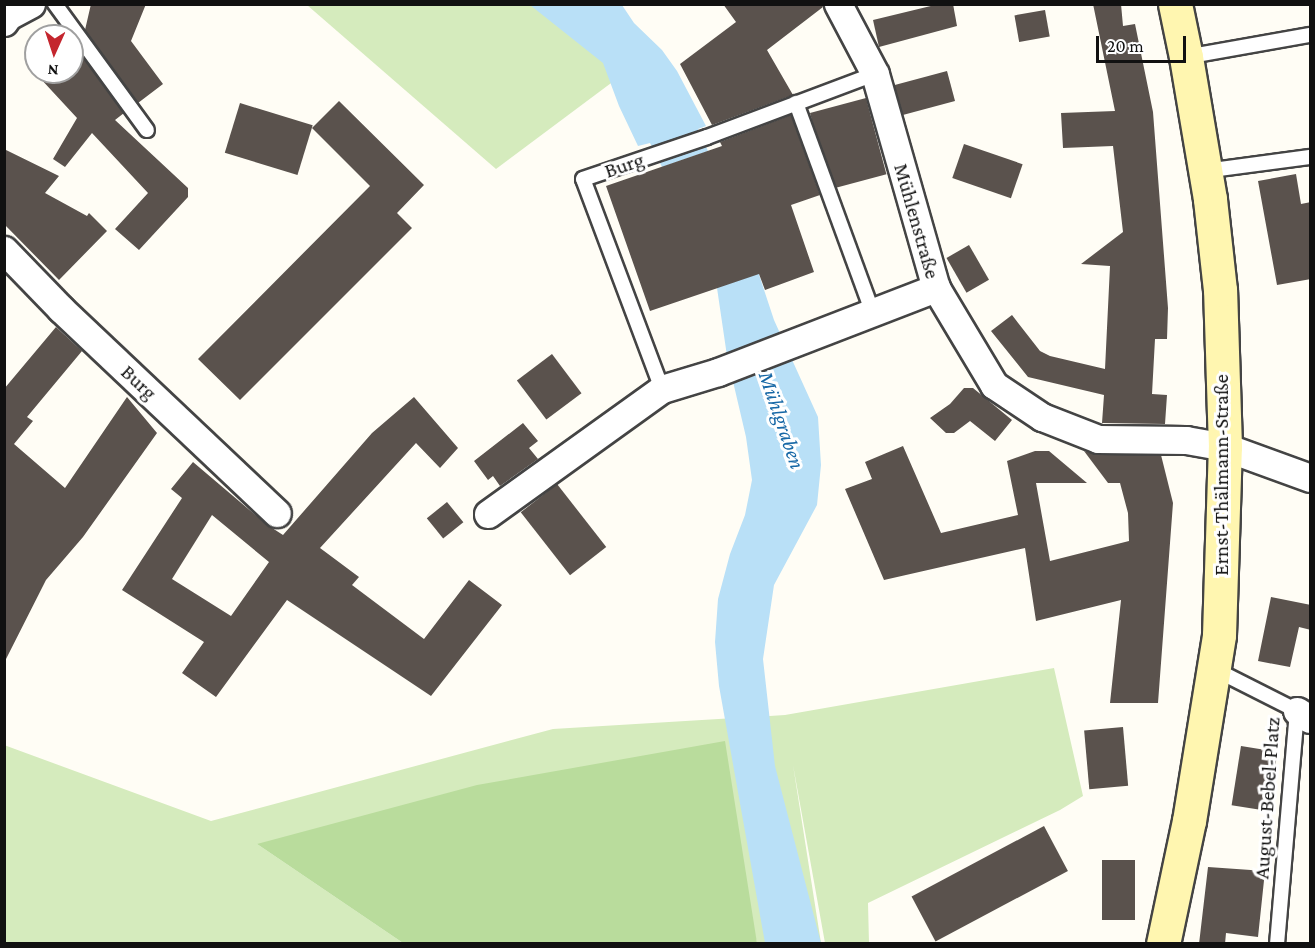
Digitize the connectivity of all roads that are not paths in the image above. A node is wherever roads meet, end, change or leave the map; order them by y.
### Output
1 (55, 4) edge
2 (838, 4) edge
3 (1175, 4) edge
4 (1311, 34) edge
5 (1186, 57) junction
6 (875, 74) junction
7 (796, 103) junction
8 (147, 130) dead end
9 (1311, 157) edge
10 (1205, 171) junction
11 (4, 250) edge
12 (936, 288) junction
13 (873, 313) junction
14 (662, 389) junction
15 (1225, 447) junction
16 (1311, 478) edge
17 (277, 513) dead end
18 (488, 514) dead end
19 (1214, 669) junction
20 (1304, 715) edge
21 (1163, 944) edge
22 (1277, 944) edge

1 - 8 lane
2 - 6 street, Mühlenstraße
3 - 5 main road, Ernst-Thälmann-Straße
4 - 5 lane
5 - 10 main road, Ernst-Thälmann-Straße
6 - 7 lane, Burg
6 - 12 street, Mühlenstraße
7 - 13 lane
7 - 14 lane, Burg
9 - 10 lane
10 - 15 main road, Ernst-Thälmann-Straße
11 - 17 street, Burg
12 - 13 street
12 - 15 street, Mühlenstraße
13 - 14 street
14 - 18 street
15 - 16 street, Mühlenstraße
15 - 19 main road, Ernst-Thälmann-Straße
19 - 20 lane, August-Bebel-Platz
19 - 21 main road, Ernst-Thälmann-Straße
20 - 22 lane, August-Bebel-Platz

